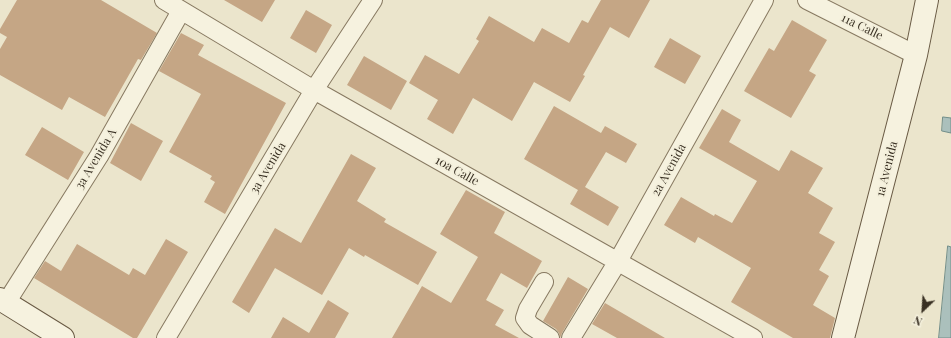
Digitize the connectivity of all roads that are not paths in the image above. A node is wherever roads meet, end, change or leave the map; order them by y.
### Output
1 (164, 0) edge
2 (373, 0) edge
3 (764, 0) edge
4 (807, 0) edge
5 (927, 0) edge
6 (181, 11) junction
7 (916, 55) junction
8 (314, 90) junction
9 (618, 261) junction
10 (544, 282) dead end
11 (3, 301) edge
12 (64, 338) edge
13 (166, 338) edge
14 (550, 338) edge
15 (571, 338) edge
16 (753, 338) edge
17 (843, 338) edge

1 - 6 street, 10a Calle
2 - 8 street, 3a Avenida
3 - 9 street, 2a Avenida
4 - 7 street, 11a Calle
5 - 7 street, 1a Avenida
6 - 8 street, 10a Calle
6 - 11 street, 3a Avenida A
7 - 17 street, 1a Avenida
8 - 9 street, 10a Calle
8 - 13 street, 3a Avenida
9 - 15 street, 2a Avenida
9 - 16 street, 10a Calle
10 - 14 street
11 - 12 street

